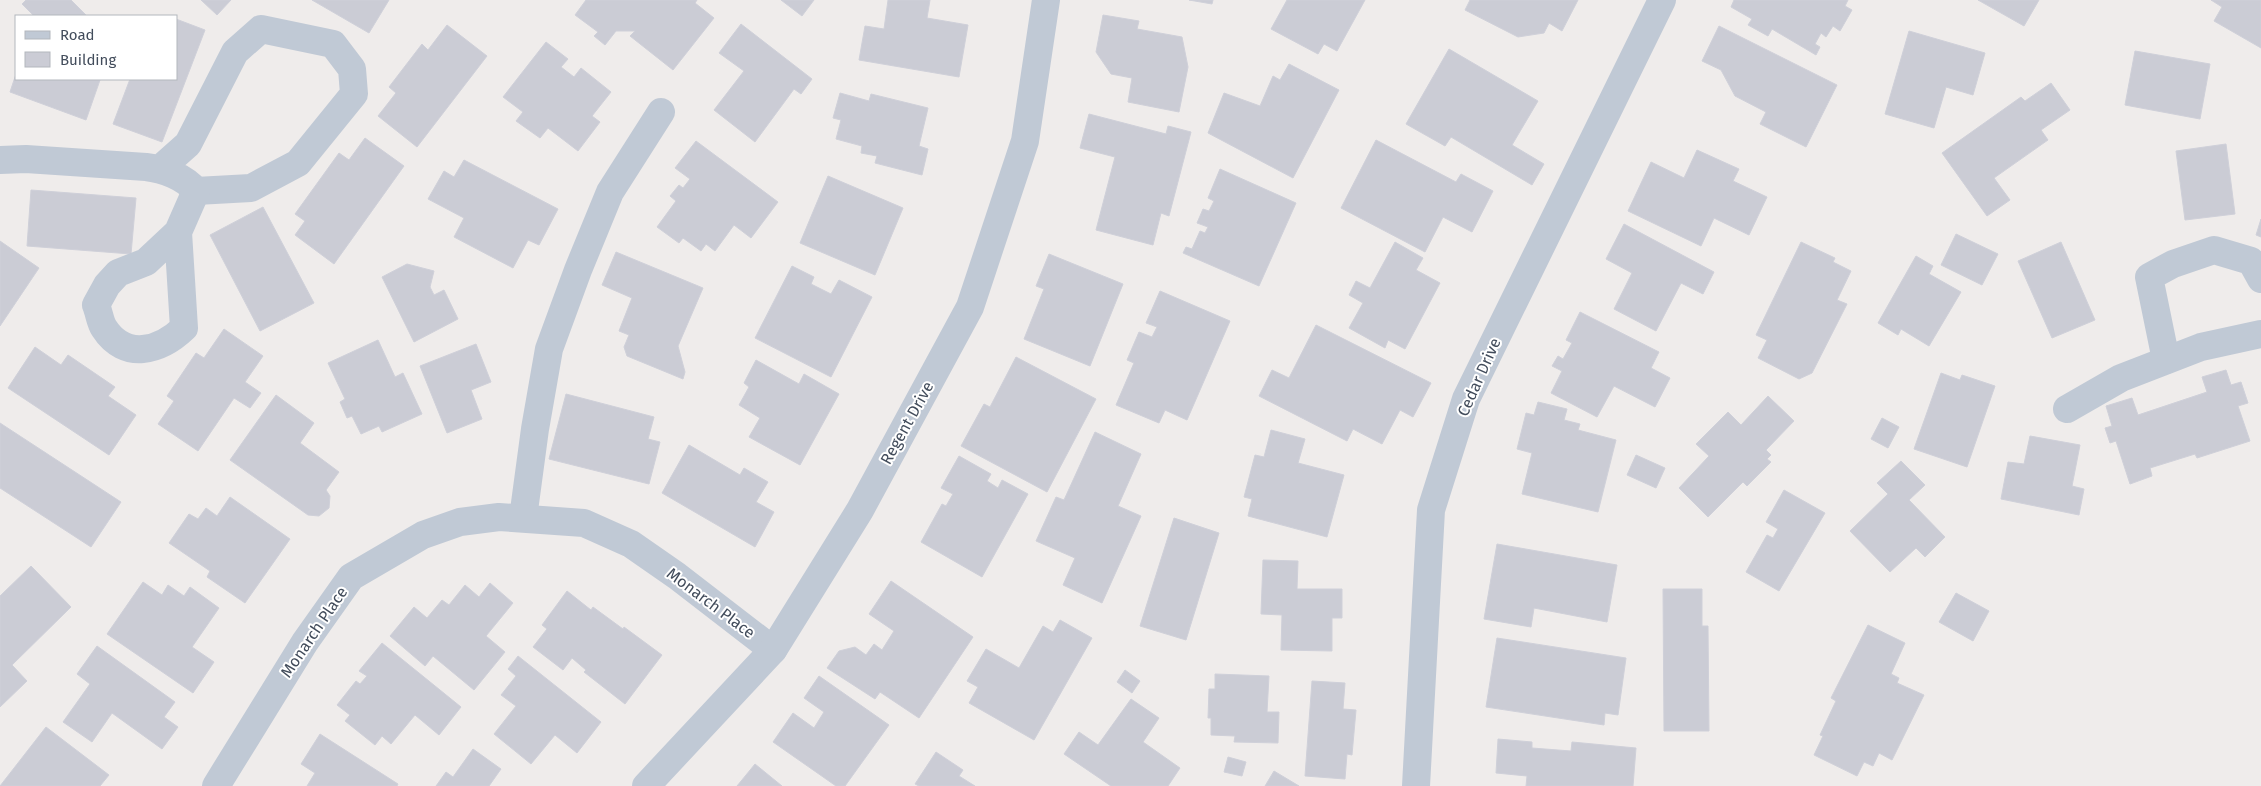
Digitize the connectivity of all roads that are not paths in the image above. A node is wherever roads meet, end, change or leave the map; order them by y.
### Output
1 (1046, 0) edge
2 (1662, 0) edge
3 (661, 112) dead end
4 (0, 160) edge
5 (161, 168) junction
6 (196, 192) junction
7 (178, 232) dead end
8 (2261, 279) edge
9 (2261, 334) edge
10 (2166, 360) junction
11 (2067, 409) dead end
12 (523, 518) junction
13 (773, 650) junction
14 (216, 786) edge
15 (646, 786) edge
16 (1416, 786) edge

1 - 13 street, Regent Drive
2 - 16 street, Cedar Drive
3 - 12 street
4 - 5 street
5 - 6 street
5 - 6 street
6 - 7 street
8 - 10 street
9 - 10 street
10 - 11 street
12 - 13 street, Monarch Place
12 - 14 street, Monarch Place
13 - 15 street, Regent Drive

